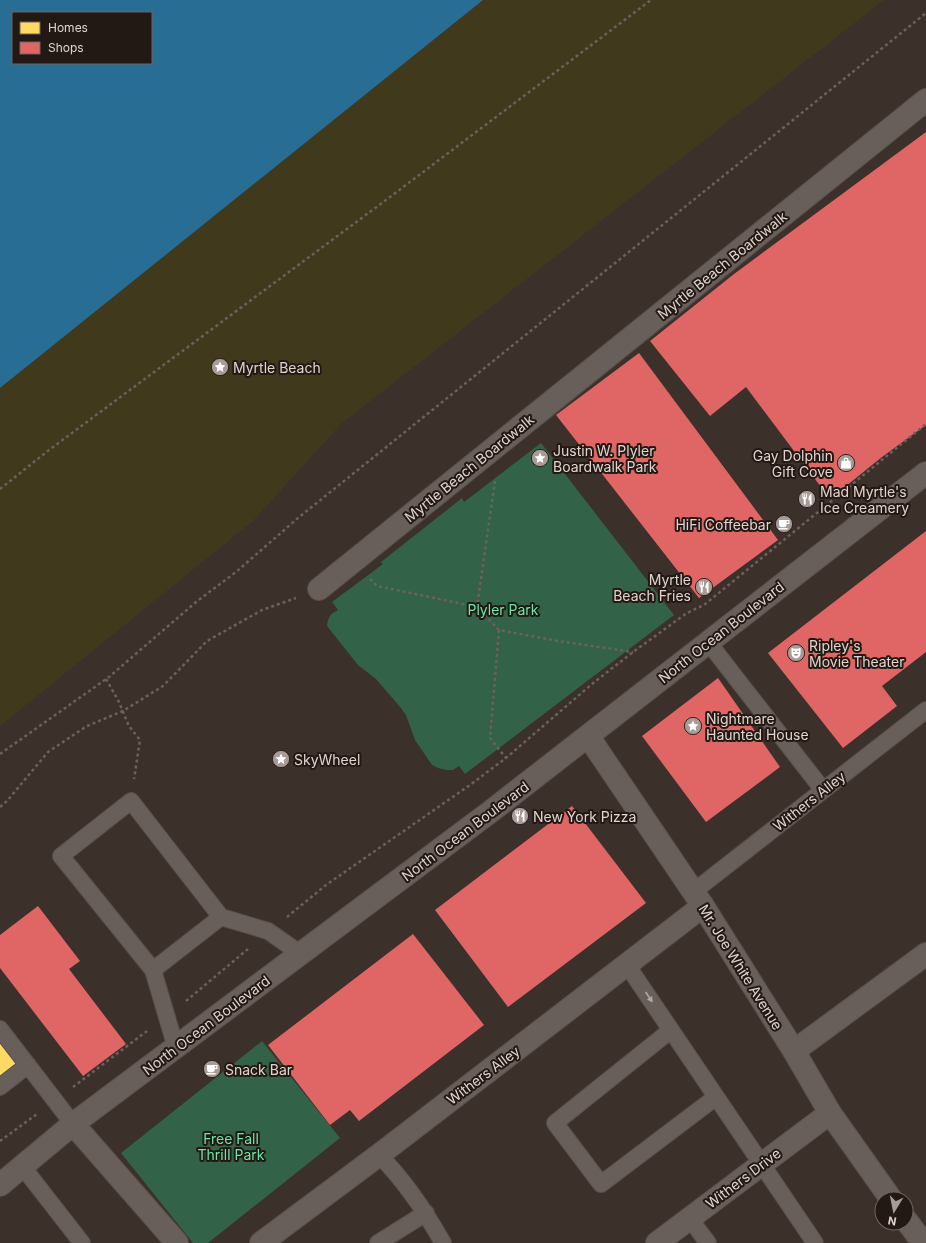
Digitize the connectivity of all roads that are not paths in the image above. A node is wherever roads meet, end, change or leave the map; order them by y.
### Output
1 (926, 100) edge
2 (926, 472) edge
3 (319, 589) road end
4 (708, 642) junction
5 (926, 710) edge
6 (588, 736) junction
7 (823, 790) junction
8 (698, 899) junction
9 (221, 917) junction
10 (301, 954) junction
11 (926, 954) edge
12 (627, 965) junction
13 (153, 970) junction
14 (0, 1029) edge
15 (671, 1030) junction
16 (176, 1048) junction
17 (794, 1051) junction
18 (28, 1065) junction
19 (0, 1087) edge
20 (716, 1097) junction
21 (830, 1113) junction
22 (74, 1124) junction
23 (379, 1155) junction
24 (762, 1165) junction
25 (22, 1166) junction
26 (0, 1185) edge
27 (885, 1191) edge
28 (426, 1212) junction
29 (690, 1219) junction
30 (914, 1231) edge
31 (269, 1241) edge
32 (82, 1243) edge
33 (177, 1243) edge
34 (378, 1243) edge
35 (443, 1243) edge
36 (657, 1243) edge
37 (708, 1243) edge
38 (815, 1243) edge
39 (923, 1243) edge

1 - 3 street, Myrtle Beach Boardwalk
2 - 4 street, North Ocean Boulevard
4 - 6 street, North Ocean Boulevard
4 - 7 lane
5 - 7 lane, Withers Alley
6 - 8 street, Mr. Joe White Avenue
6 - 10 street, North Ocean Boulevard
7 - 8 lane, Withers Alley
8 - 12 street, Withers Alley
8 - 17 street, Mr. Joe White Avenue
9 - 10 lane
9 - 13 lane
9 - 13 lane
10 - 16 street, North Ocean Boulevard
11 - 17 street
12 -> 15 lane
12 - 23 street, Withers Alley
13 - 16 lane
14 - 18 lane
15 - 20 lane
15 - 20 lane
16 - 22 street, North Ocean Boulevard
17 - 21 street, Mr. Joe White Avenue
18 - 19 lane
18 - 22 lane
20 - 24 lane
21 - 24 street, Withers Drive
21 - 27 street, Mr. Joe White Avenue
22 - 25 street, North Ocean Boulevard
22 - 33 street
23 - 28 lane
23 - 31 street, Withers Alley
24 - 29 street, Withers Drive
24 - 38 lane
25 - 26 street, North Ocean Boulevard
25 - 32 lane
28 - 34 lane
28 - 35 lane
29 - 36 street, Withers Drive
29 - 37 lane
30 - 39 street

